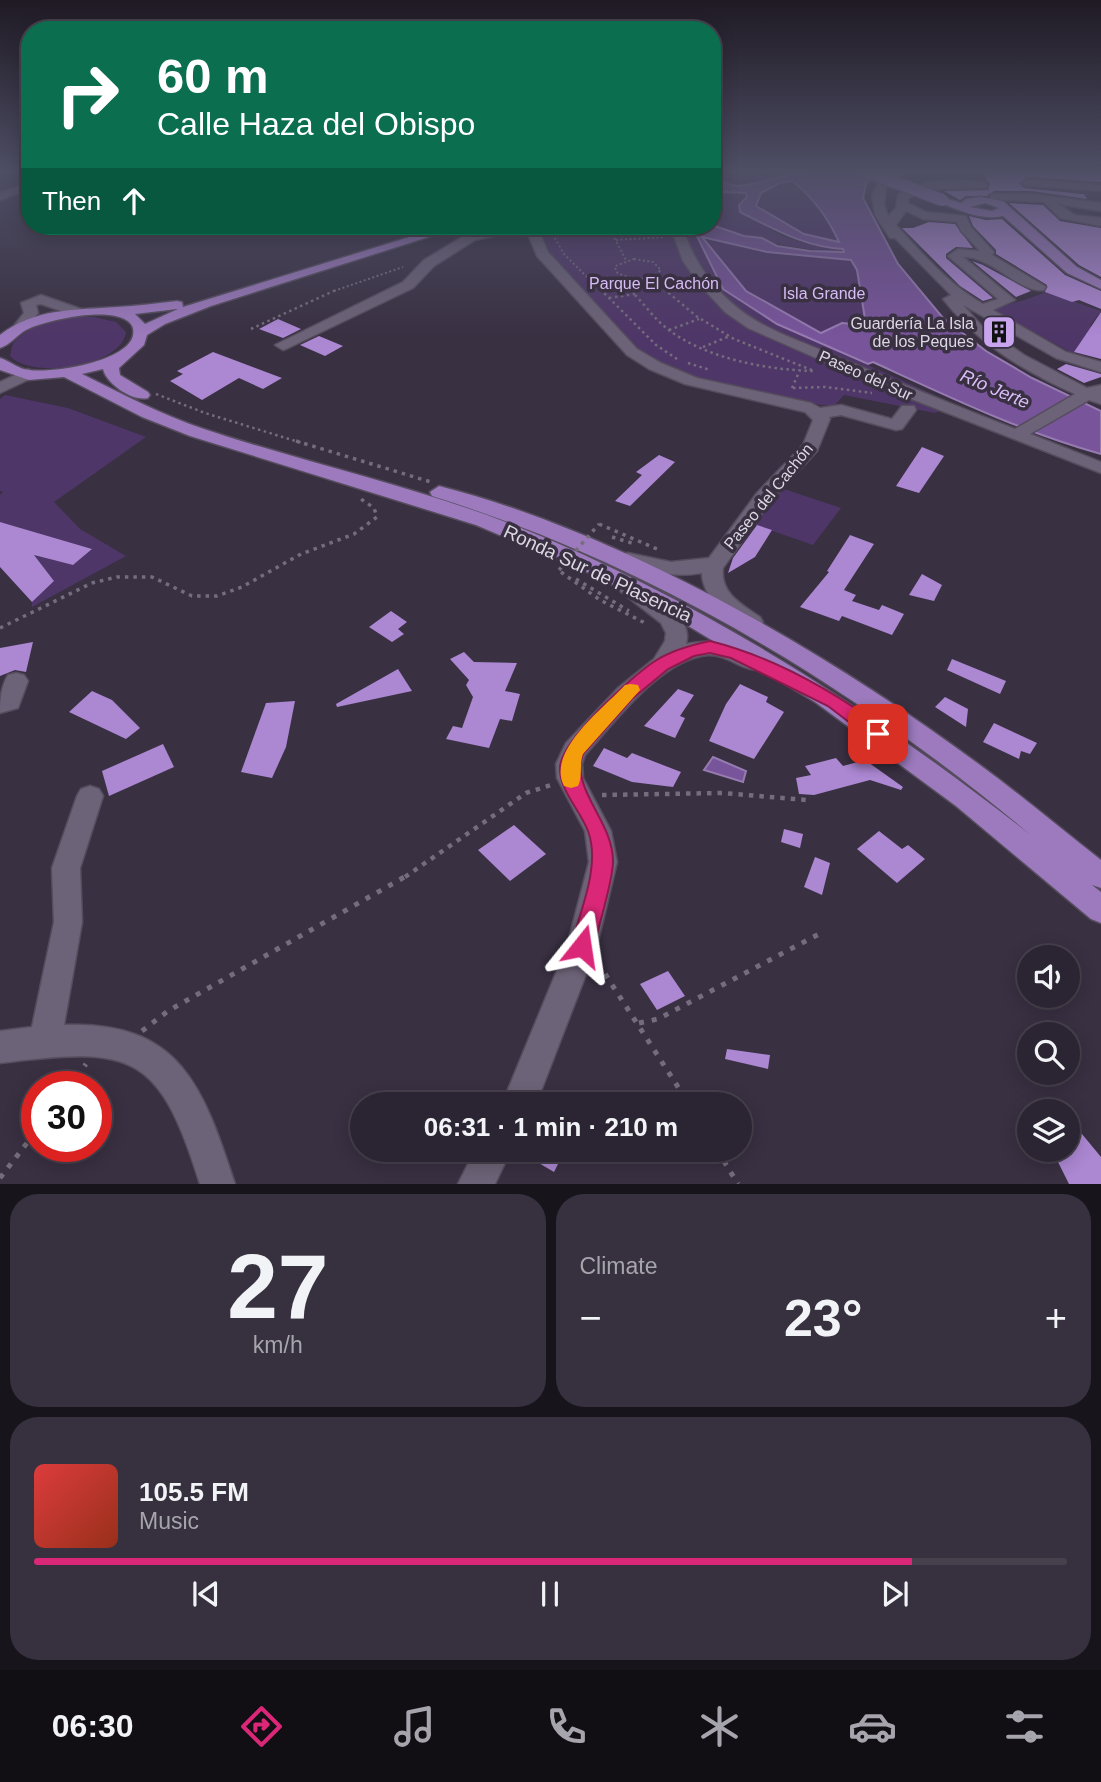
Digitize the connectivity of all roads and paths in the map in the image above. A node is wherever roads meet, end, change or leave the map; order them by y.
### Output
1 (885, 225) edge
2 (890, 225) edge
3 (964, 225) edge
4 (1022, 225) edge
5 (405, 235) edge
6 (428, 235) edge
7 (480, 235) edge
8 (535, 235) edge
9 (553, 235) edge
10 (612, 235) edge
11 (650, 235) edge
12 (680, 235) edge
13 (615, 240) junction
14 (988, 252) dead end
15 (626, 260) junction
16 (429, 262) junction
17 (650, 277) junction
18 (636, 278) junction
19 (1086, 279) joint
20 (1101, 287) edge
21 (1039, 288) dead end
22 (635, 294) junction
23 (609, 298) junction
24 (981, 310) junction
25 (113, 313) junction
26 (699, 318) junction
27 (251, 329) dead end
28 (669, 330) junction
29 (140, 333) junction
30 (7, 336) edge
31 (730, 336) junction
32 (283, 345) dead end
33 (703, 347) junction
34 (120, 357) junction
35 (0, 363) edge
36 (1101, 367) edge
37 (799, 372) junction
38 (68, 373) junction
39 (721, 373) dead end
40 (28, 374) junction
41 (0, 388) edge
42 (1096, 393) edge
43 (874, 394) dead end
44 (908, 410) dead end
45 (818, 413) junction
46 (1016, 435) junction
47 (1101, 468) edge
48 (352, 480) junction
49 (598, 524) dead end
50 (559, 562) dead end
51 (714, 563) junction
52 (570, 567) dead end
53 (594, 567) junction
54 (567, 572) dead end
55 (606, 589) dead end
56 (0, 628) edge
57 (803, 658) junction
58 (662, 665) junction
59 (16, 681) dead end
60 (834, 701) junction
61 (0, 704) edge
62 (574, 787) junction
63 (90, 796) dead end
64 (806, 800) dead end
65 (1101, 876) edge
66 (1101, 910) edge
67 (819, 934) dead end
68 (582, 946) junction
69 (639, 1023) junction
70 (46, 1040) junction
71 (125, 1044) junction
72 (0, 1047) edge
73 (524, 1092) edge
74 (682, 1092) edge
75 (21, 1150) edge
76 (487, 1162) edge
77 (724, 1162) edge
78 (0, 1178) edge
79 (218, 1184) edge
80 (475, 1184) edge
81 (738, 1184) edge

1 - 42 street
2 - 24 street
3 - 14 street
4 - 19 main road
5 - 25 main road
6 - 29 main road
7 - 16 street
8 - 45 street
9 - 23 path
10 - 13 path
11 - 13 path
12 - 46 street, Paseo del Sur
13 - 15 path
15 - 17 path
15 - 18 path
16 - 27 path
16 - 32 street
17 - 18 path
17 - 26 path
18 - 22 path
19 - 20 street
21 - 24 street
22 - 23 path
22 - 28 path
23 - 39 path
24 - 36 street
25 - 29 main road
25 - 30 main road
26 - 28 path
26 - 31 path
28 - 33 path
29 - 34 main road
31 - 33 path
31 - 37 path
33 - 37 path
34 - 38 main road, Ronda Sur de Plasencia
34 - 53 main road, Ronda Sur de Plasencia
35 - 40 main road, Ronda Sur de Plasencia
37 - 43 path
38 - 40 main road, Ronda Sur de Plasencia
38 - 48 main road, Ronda Sur de Plasencia
40 - 41 street
42 - 46 street
44 - 45 street
45 - 51 street, Paseo del Cachón
46 - 47 street, Paseo del Sur
48 - 53 main road, Ronda Sur de Plasencia
48 - 56 path
49 - 54 path, bridge
50 - 52 path
51 - 53 street
51 - 57 street
53 - 55 path
53 - 57 main road, Ronda Sur de Plasencia
53 - 58 street
53 - 60 main road, Ronda Sur de Plasencia
57 - 65 main road, Ronda Sur de Plasencia
58 - 60 street
58 - 62 street
59 - 61 street
60 - 66 main road, Ronda Sur de Plasencia
62 - 64 path
62 - 68 street
62 - 71 path
63 - 70 street
67 - 69 path
68 - 69 path
68 - 73 street
69 - 74 path
70 - 71 street
70 - 72 street
71 - 79 street
75 - 78 path
76 - 80 street
77 - 81 path

